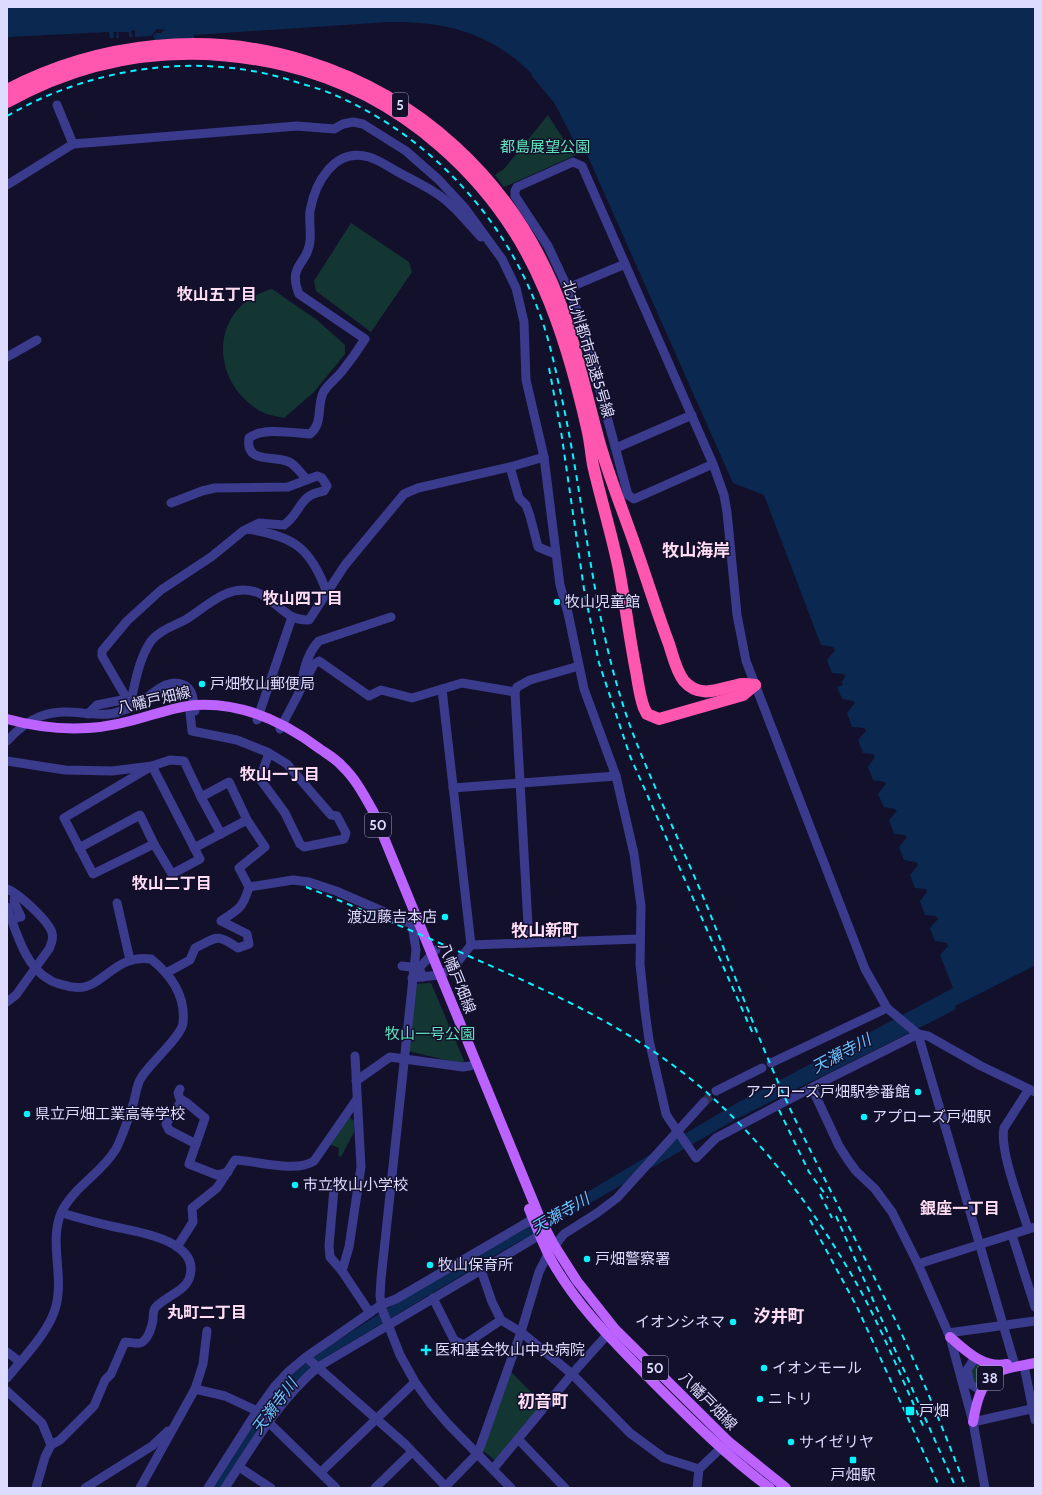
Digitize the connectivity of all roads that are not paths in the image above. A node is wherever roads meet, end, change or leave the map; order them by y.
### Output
1 (7, 90) edge
2 (7, 102) edge
3 (57, 105) dead end
4 (73, 144) junction
5 (7, 185) edge
6 (502, 259) junction
7 (625, 264) junction
8 (568, 288) junction
9 (37, 340) dead end
10 (7, 357) edge
11 (692, 415) junction
12 (616, 448) junction
13 (544, 457) junction
14 (714, 464) junction
15 (510, 467) junction
16 (307, 479) junction
17 (171, 503) dead end
18 (247, 529) junction
19 (555, 554) junction
20 (327, 593) junction
21 (292, 617) junction
22 (391, 617) dead end
23 (578, 666) junction
24 (754, 685) junction
25 (301, 686) junction
26 (442, 689) junction
27 (515, 692) junction
28 (127, 699) junction
29 (193, 709) junction
30 (88, 714) junction
31 (258, 717) junction
32 (7, 720) edge
33 (7, 726) edge
34 (281, 727) junction
35 (7, 741) edge
36 (269, 754) junction
37 (7, 762) edge
38 (152, 766) junction
39 (616, 776) junction
40 (520, 783) junction
41 (453, 788) junction
42 (201, 797) junction
43 (248, 820) junction
44 (221, 834) junction
45 (154, 844) junction
46 (79, 848) junction
47 (194, 848) junction
48 (249, 887) junction
49 (11, 891) edge
50 (117, 903) dead end
51 (7, 907) edge
52 (17, 918) dead end
53 (412, 924) junction
54 (640, 938) junction
55 (529, 943) junction
56 (471, 944) junction
57 (436, 950) dead end
58 (130, 960) junction
59 (402, 966) dead end
60 (34, 967) junction
61 (419, 968) junction
62 (166, 973) junction
63 (431, 976) junction
64 (412, 978) junction
65 (7, 1002) edge
66 (887, 1008) junction
67 (918, 1034) junction
68 (355, 1056) dead end
69 (403, 1058) junction
70 (771, 1063) dead end
71 (470, 1066) junction
72 (762, 1068) dead end
73 (356, 1081) junction
74 (812, 1088) junction
75 (180, 1089) dead end
76 (1032, 1090) edge
77 (716, 1091) tunnel mouth
78 (357, 1099) junction
79 (182, 1100) junction
80 (704, 1102) tunnel mouth
81 (679, 1132) junction
82 (196, 1144) junction
83 (228, 1172) junction
84 (334, 1189) dead end
85 (62, 1213) junction
86 (535, 1219) junction
87 (1032, 1228) edge
88 (541, 1232) junction
89 (1012, 1235) junction
90 (554, 1245) junction
91 (981, 1246) junction
92 (177, 1247) junction
93 (548, 1254) junction
94 (918, 1264) junction
95 (481, 1270) junction
96 (342, 1271) junction
97 (433, 1298) junction
98 (382, 1307) junction
99 (1035, 1307) edge
100 (370, 1313) junction
101 (501, 1320) junction
102 (1035, 1321) edge
103 (387, 1323) junction
104 (1003, 1326) junction
105 (207, 1331) dead end
106 (521, 1332) junction
107 (608, 1335) junction
108 (949, 1335) junction
109 (7, 1352) edge
110 (306, 1357) junction
111 (1035, 1357) edge
112 (974, 1359) dead end
113 (20, 1362) junction
114 (1014, 1362) junction
115 (1035, 1363) edge
116 (988, 1365) junction
117 (1024, 1366) junction
118 (318, 1367) junction
119 (572, 1374) junction
120 (7, 1378) edge
121 (990, 1378) junction
122 (415, 1382) junction
123 (195, 1389) junction
124 (980, 1390) dead end
125 (7, 1391) edge
126 (1034, 1409) edge
127 (257, 1411) junction
128 (378, 1420) junction
129 (1035, 1420) edge
130 (270, 1421) junction
131 (973, 1422) junction
132 (175, 1424) junction
133 (518, 1439) junction
134 (51, 1445) junction
135 (721, 1448) junction
136 (412, 1452) junction
137 (478, 1453) junction
138 (239, 1467) junction
139 (699, 1469) junction
140 (493, 1470) junction
141 (321, 1472) junction
142 (446, 1487) edge
143 (36, 1488) edge
144 (85, 1488) edge
145 (140, 1488) edge
146 (208, 1488) edge
147 (226, 1488) edge
148 (271, 1488) edge
149 (336, 1488) edge
150 (375, 1488) edge
151 (511, 1488) edge
152 (565, 1488) edge
153 (696, 1488) edge
154 (770, 1488) edge
155 (786, 1488) edge
156 (985, 1488) edge

1 - 24 highway, 北九州都市高速5号線 / 5
2 - 24 highway, 北九州都市高速5号線 / 5
3 - 4 street
4 - 5 street
4 - 6 street
6 - 13 street
6 - 16 street
7 - 8 street
7 - 8 street
7 - 11 street
8 - 12 street
9 - 10 street
11 - 12 street
11 - 14 street
12 - 14 street
13 - 15 street
13 - 19 street
14 - 24 street
15 - 19 street
15 - 20 street
16 - 17 street
16 - 18 street
18 - 20 street
18 - 28 street
19 - 23 street
20 - 21 street
21 - 28 street
21 - 31 street
22 - 25 street
23 - 27 street
23 - 39 street
24 - 66 street
25 - 26 street
25 - 34 street
26 - 27 street
26 - 41 street
27 - 40 street
28 - 30 street
29 - 30 street
29 - 31 main road, 八幡戸畑線 / 50
29 - 32 main road, 八幡戸畑線 / 50
29 - 33 main road, 八幡戸畑線 / 50
29 - 36 street
30 - 35 street
31 - 34 main road, 八幡戸畑線 / 50
34 - 53 main road, 八幡戸畑線 / 50
34 - 63 main road, 八幡戸畑線 / 50
36 - 36 street
37 - 38 street
38 - 42 street
38 - 46 street
38 - 47 street
39 - 40 street
39 - 54 street
40 - 41 street
40 - 55 street
41 - 56 street
42 - 43 street
42 - 44 street
43 - 44 street
43 - 48 street
44 - 47 street
45 - 46 street
45 - 46 street
45 - 47 street
48 - 53 street
48 - 62 street
49 - 52 street
49 - 60 street
50 - 58 street
51 - 60 street
53 - 63 main road, 八幡戸畑線 / 50
53 - 64 street
54 - 55 street
54 - 81 street
55 - 56 street
56 - 63 street
57 - 61 street
58 - 60 street
58 - 62 street
59 - 61 street
60 - 65 street
61 - 63 street
62 - 85 street
63 - 64 street
63 - 71 main road, 八幡戸畑線 / 50
63 - 86 main road, 八幡戸畑線 / 50
64 - 69 street
66 - 67 street
66 - 70 street
67 - 74 street
67 - 76 street
67 - 91 street
68 - 73 street
69 - 71 street
69 - 73 street
69 - 98 street
71 - 86 main road, 八幡戸畑線 / 50
72 - 77 street
73 - 78 street
74 - 81 street
74 - 94 street
75 - 79 street
76 - 87 street
78 - 83 street
78 - 96 street
79 - 82 street
79 - 82 street
80 - 81 street
81 - 90 street
82 - 83 street
83 - 92 street
84 - 96 street
85 - 92 street
85 - 113 street
86 - 88 main road, 八幡戸畑線 / 50
86 - 98 street
87 - 89 street
88 - 90 main road, 八幡戸畑線 / 50
88 - 93 main road, 八幡戸畑線 / 50
88 - 95 street
89 - 91 street
89 - 99 street
90 - 93 street
90 - 155 main road, 八幡戸畑線 / 50
91 - 94 street
91 - 104 street
92 - 134 street
93 - 106 street
93 - 107 main road, 八幡戸畑線 / 50
94 - 108 street
95 - 97 street
95 - 101 street
96 - 100 street
97 - 101 street
97 - 103 street
98 - 100 street
98 - 103 street
100 - 110 street
101 - 106 street
102 - 104 street
103 - 118 street
103 - 122 street
104 - 108 street
104 - 114 street
105 - 123 street
106 - 119 street
106 - 137 street
107 - 119 street
107 - 135 main road, 八幡戸畑線 / 50
108 - 116 main road, 38
108 - 131 street
109 - 113 street
110 - 118 street
110 - 127 street
111 - 114 main road, 38
112 - 124 street
113 - 120 street
114 - 116 main road, 38
115 - 117 main road, 38
116 - 121 main road, 38
117 - 121 main road, 38
117 - 126 street
118 - 128 street
118 - 130 street
119 - 133 street
119 - 139 street
121 - 131 main road, 38
122 - 128 street
122 - 137 street
123 - 127 street
123 - 132 street
125 - 134 street
126 - 129 street
126 - 131 street
127 - 130 street
127 - 146 street
128 - 136 street
128 - 141 street
130 - 138 street
130 - 141 street
131 - 156 street
132 - 144 street
132 - 145 street
133 - 140 street
133 - 152 street
134 - 143 street
135 - 139 street
135 - 154 main road, 八幡戸畑線 / 50
136 - 142 street
136 - 150 street
137 - 140 street
137 - 142 street
138 - 147 street
138 - 148 street
139 - 153 street
140 - 151 street
141 - 149 street

